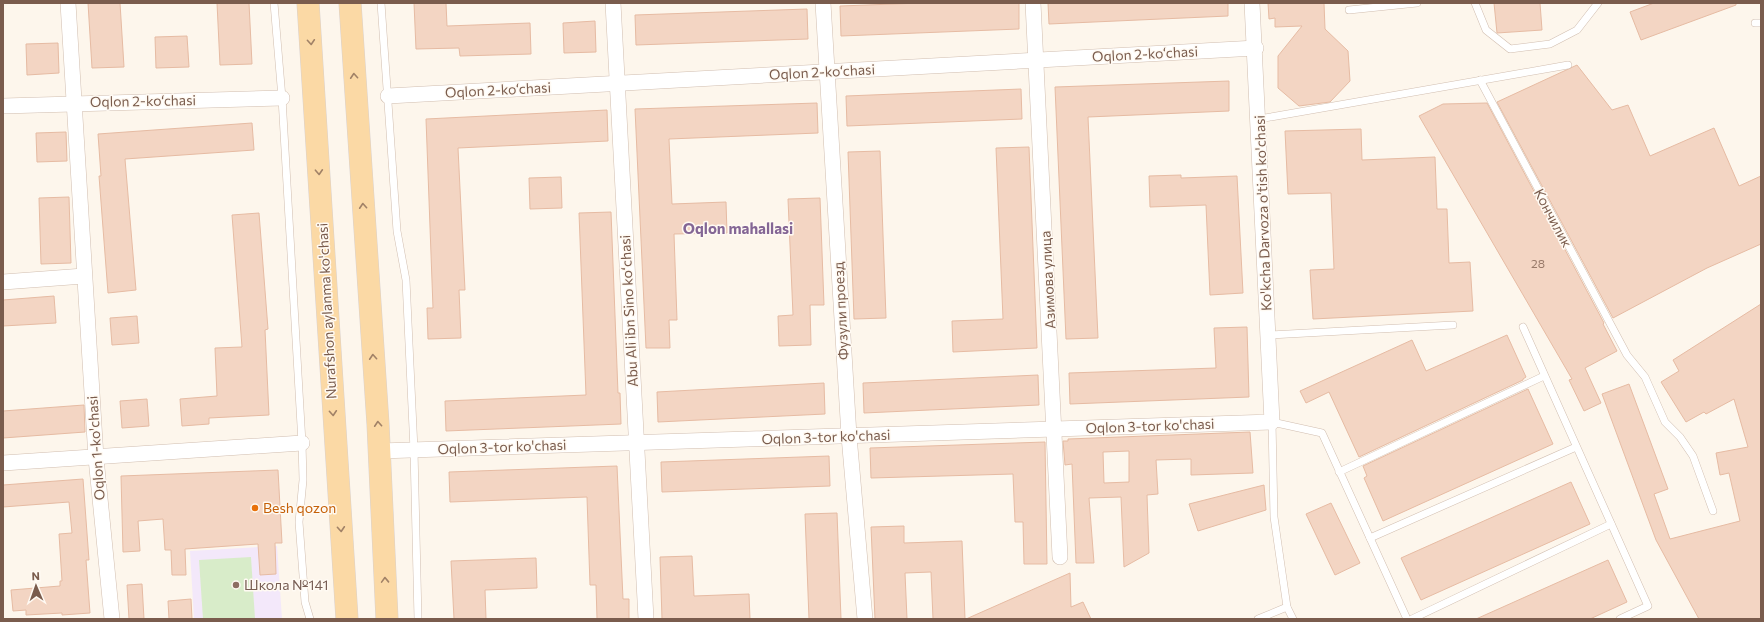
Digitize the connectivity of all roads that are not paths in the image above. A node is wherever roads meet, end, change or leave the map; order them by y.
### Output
1 (68, 3) edge
2 (274, 3) edge
3 (308, 3) edge
4 (350, 3) edge
5 (382, 3) edge
6 (613, 3) edge
7 (823, 3) edge
8 (1033, 3) edge
9 (1252, 3) edge
10 (1417, 3) edge
11 (1475, 3) edge
12 (1598, 3) edge
13 (1349, 10) dead end
14 (1256, 48) junction
15 (1037, 60) junction
16 (1568, 66) dead end
17 (827, 72) junction
18 (1480, 80) junction
19 (618, 83) junction
20 (388, 96) junction
21 (282, 98) junction
22 (74, 103) junction
23 (3, 106) edge
24 (1259, 119) junction
25 (84, 276) junction
26 (3, 282) edge
27 (1453, 325) dead end
28 (1523, 327) dead end
29 (1268, 336) junction
30 (1544, 376) junction
31 (1272, 422) junction
32 (1055, 429) junction
33 (849, 436) junction
34 (636, 443) junction
35 (302, 444) junction
36 (1576, 447) junction
37 (414, 450) junction
38 (380, 451) junction
39 (96, 458) junction
40 (3, 463) edge
41 (1339, 472) junction
42 (1713, 511) dead end
43 (1611, 524) junction
44 (1370, 538) junction
45 (1060, 557) dead end
46 (1287, 607) junction
47 (112, 619) edge
48 (310, 619) edge
49 (347, 619) edge
50 (387, 619) edge
51 (418, 619) edge
52 (646, 619) edge
53 (865, 619) edge
54 (1258, 619) edge
55 (1293, 619) edge
56 (1407, 619) edge
57 (1412, 619) edge
58 (1620, 619) edge

1 - 22 street, Oqlon 1-ko'chasi
2 - 21 lane
3 -> 49 main road, Nurafshon aylanma ko'chasi
38 -> 4 main road
5 - 20 lane
6 - 19 street, Abu Ali ibn Sino koʻchasi
7 - 17 street, Фузули проезд
8 - 15 street, Азимова улица
9 - 14 street, Ko'kcha Darvoza o'tish ko'chasi
10 - 13 lane
11 - 12 lane
14 - 15 street, Oqlon 2-ko‘chasi
14 - 24 street, Ko'kcha Darvoza o'tish ko'chasi
15 - 17 street, Oqlon 2-ko‘chasi
15 - 32 street, Азимова улица
16 - 18 lane
17 - 19 street, Oqlon 2-ko‘chasi
17 - 33 street, Фузули проезд
18 - 24 lane
18 - 42 lane, Кончилик
19 - 20 street, Oqlon 2-ko‘chasi
19 - 34 street, Abu Ali ibn Sino koʻchasi
20 - 37 lane
21 - 22 street, Oqlon 2-ko‘chasi
21 - 35 lane
22 - 23 street, Oqlon 2-ko‘chasi
22 - 25 street, Oqlon 1-ko'chasi
24 - 29 street, Ko'kcha Darvoza o'tish ko'chasi
25 - 26 street
25 - 39 street, Oqlon 1-ko'chasi
27 - 29 lane
28 - 30 lane
29 - 31 street, Ko'kcha Darvoza o'tish ko'chasi
30 - 36 lane
30 - 41 lane
31 - 32 street, Oqlon 3-tor ko'chasi
31 - 41 lane
31 - 46 lane
32 - 33 street, Oqlon 3-tor ko'chasi
32 - 45 street, Азимова улица
33 - 34 street, Oqlon 3-tor ko'chasi
33 - 53 street, Фузули проезд
34 - 37 street, Oqlon 3-tor ko'chasi
34 - 52 street, Abu Ali ibn Sino koʻchasi
35 - 39 street
35 - 48 lane
36 - 43 lane
36 - 44 lane
37 - 38 street, Oqlon 3-tor ko'chasi
37 - 51 lane
50 -> 38 main road
39 - 40 street
39 - 47 street, Oqlon 1-ko'chasi
41 - 44 lane
43 - 57 lane
43 - 58 lane
44 - 56 lane
46 - 54 lane
46 - 55 lane

